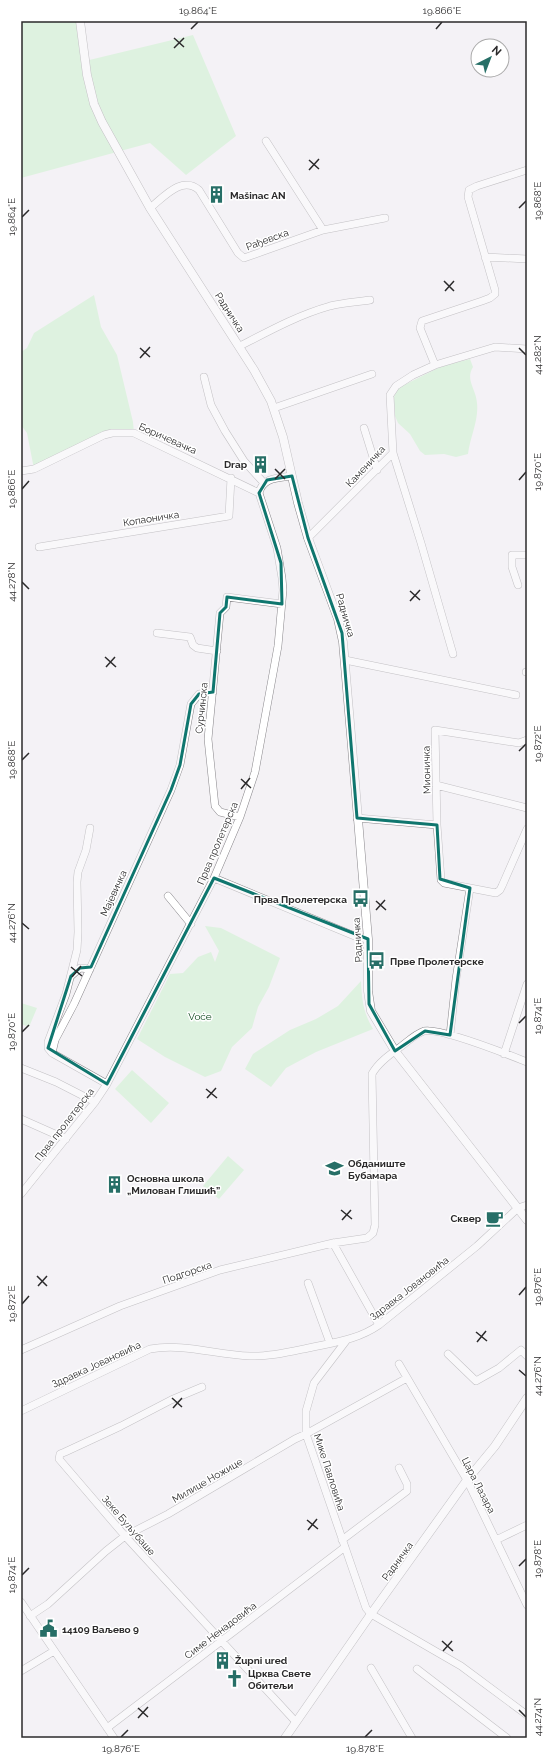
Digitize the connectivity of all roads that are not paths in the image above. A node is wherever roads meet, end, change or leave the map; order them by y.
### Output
1 (80, 21) edge
2 (266, 141) dead end
3 (527, 170) edge
4 (150, 208) junction
5 (385, 218) dead end
6 (323, 230) junction
7 (485, 257) junction
8 (527, 259) edge
9 (370, 300) dead end
10 (240, 346) junction
11 (527, 349) edge
12 (435, 365) junction
13 (372, 374) dead end
14 (204, 377) dead end
15 (274, 408) junction
16 (364, 428) dead end
17 (393, 453) junction
18 (377, 470) junction
19 (21, 471) edge
20 (292, 476) junction
21 (231, 478) junction
22 (264, 483) junction
23 (260, 492) junction
24 (308, 538) junction
25 (39, 546) dead end
26 (527, 555) edge
27 (518, 585) dead end
28 (282, 604) junction
29 (157, 633) dead end
30 (217, 651) junction
31 (453, 654) dead end
32 (345, 660) junction
33 (213, 692) junction
34 (516, 695) dead end
35 (527, 740) edge
36 (436, 786) junction
37 (527, 808) edge
38 (240, 817) junction
39 (357, 818) junction
40 (437, 825) junction
41 (90, 828) dead end
42 (527, 829) edge
43 (214, 878) junction
44 (470, 888) junction
45 (168, 896) dead end
46 (191, 924) junction
47 (368, 939) junction
48 (90, 968) junction
49 (71, 976) junction
50 (527, 984) edge
51 (450, 1035) junction
52 (395, 1051) junction
53 (52, 1053) junction
54 (504, 1054) junction
55 (527, 1062) edge
56 (21, 1068) edge
57 (107, 1084) junction
58 (95, 1102) junction
59 (21, 1119) edge
60 (66, 1139) junction
61 (21, 1194) edge
62 (527, 1205) edge
63 (518, 1208) junction
64 (527, 1220) edge
65 (333, 1243) junction
66 (308, 1283) dead end
67 (380, 1325) junction
68 (346, 1341) junction
69 (330, 1343) junction
70 (21, 1350) edge
71 (448, 1354) dead end
72 (527, 1356) edge
73 (399, 1364) dead end
74 (407, 1378) junction
75 (202, 1387) dead end
76 (527, 1398) edge
77 (524, 1409) edge
78 (21, 1411) edge
79 (306, 1434) junction
80 (400, 1468) dead end
81 (467, 1480) junction
82 (527, 1525) edge
83 (125, 1536) junction
84 (342, 1540) junction
85 (496, 1540) junction
86 (345, 1547) junction
87 (21, 1602) edge
88 (527, 1605) edge
89 (23, 1609) edge
90 (371, 1614) junction
91 (30, 1616) junction
92 (221, 1642) junction
93 (54, 1651) junction
94 (371, 1668) dead end
95 (417, 1669) dead end
96 (21, 1671) edge
97 (527, 1715) edge
98 (296, 1722) junction
99 (107, 1728) junction
100 (114, 1738) edge
101 (286, 1738) edge
102 (412, 1738) edge
103 (507, 1738) edge

1 - 4 street, Радничка
2 - 6 street
3 - 7 street
4 - 6 street, Рађевска
4 - 10 street, Радничка
5 - 6 street, Рађевска
7 - 8 street
7 - 12 street
9 - 10 street
10 - 15 street, Радничка
11 - 12 street, Каменичка
12 - 17 street, Каменичка
13 - 15 street
14 - 22 street
15 - 20 street, Радничка
16 - 18 street
17 - 18 street, Каменичка
17 - 31 street
18 - 24 street, Каменичка
19 - 21 street, Боричевачка
20 - 22 street
20 - 24 street, Радничка
21 - 23 street, Боричевачка
21 - 25 street, Копаоничка
22 - 23 street
23 - 28 street, Прва пролетерска
24 - 32 street, Радничка
26 - 27 street
28 - 30 street, Сурчинска
28 - 38 street, Прва пролетерска
29 - 30 street
30 - 33 street, Сурчинска
32 - 34 street
32 - 39 street, Радничка
33 - 38 street, Сурчинска
33 - 48 street, Мајевичка
35 - 36 street, Мионичка
36 - 37 street
36 - 40 street, Мионичка
38 - 43 street, Прва пролетерска
39 - 40 street
39 - 47 street, Радничка
40 - 44 street, Мионичка
41 - 49 street
42 - 44 street
43 - 46 street, Прва пролетерска
43 - 47 street
44 - 51 street
45 - 46 street
46 - 57 street, Прва пролетерска
47 - 52 street, Радничка
48 - 49 street
48 - 53 street, Мајевичка
49 - 53 street
50 - 54 street
51 - 52 street
51 - 54 street
52 - 63 street, Радничка
52 - 65 street, Подгорска
53 - 57 street
54 - 55 street
56 - 58 street
57 - 58 street, Прва пролетерска
58 - 60 street, Прва пролетерска
59 - 60 street
60 - 61 street, Прва пролетерска
62 - 63 street
63 - 64 street, Радничка
63 - 67 street, Здравка Јовановића
65 - 67 street
65 - 70 street, Подгорска
66 - 69 street
67 - 68 street, Здравка Јовановића
68 - 69 street, Здравка Јовановића
68 - 79 street, Мике Павловића
69 - 78 street, Здравка Јовановића
71 - 72 street
73 - 74 street, Цара Лазара
74 - 79 street, Милице Ножице
74 - 81 street, Цара Лазара
75 - 83 street, Зеке Буљубаше
76 - 77 street, Радничка
77 - 81 street, Радничка
79 - 83 street, Милице Ножице
79 - 84 street, Мике Павловића
80 - 84 street
81 - 85 street, Цара Лазара
81 - 90 street, Радничка
82 - 85 street
83 - 91 street, Милице Ножице
83 - 92 street, Зеке Буљубаше
84 - 86 street, Мике Павловића
85 - 88 street, Цара Лазара
86 - 90 street, Мике Павловића
86 - 92 street, Симе Ненадовића
87 - 89 street
89 - 91 street
90 - 97 street
90 - 98 street, Радничка
91 - 93 street
92 - 98 street, Зеке Буљубаше
92 - 99 street, Симе Ненадовића
93 - 96 street
93 - 99 street
94 - 102 street
95 - 103 street
98 - 101 street, Радничка
99 - 100 street

